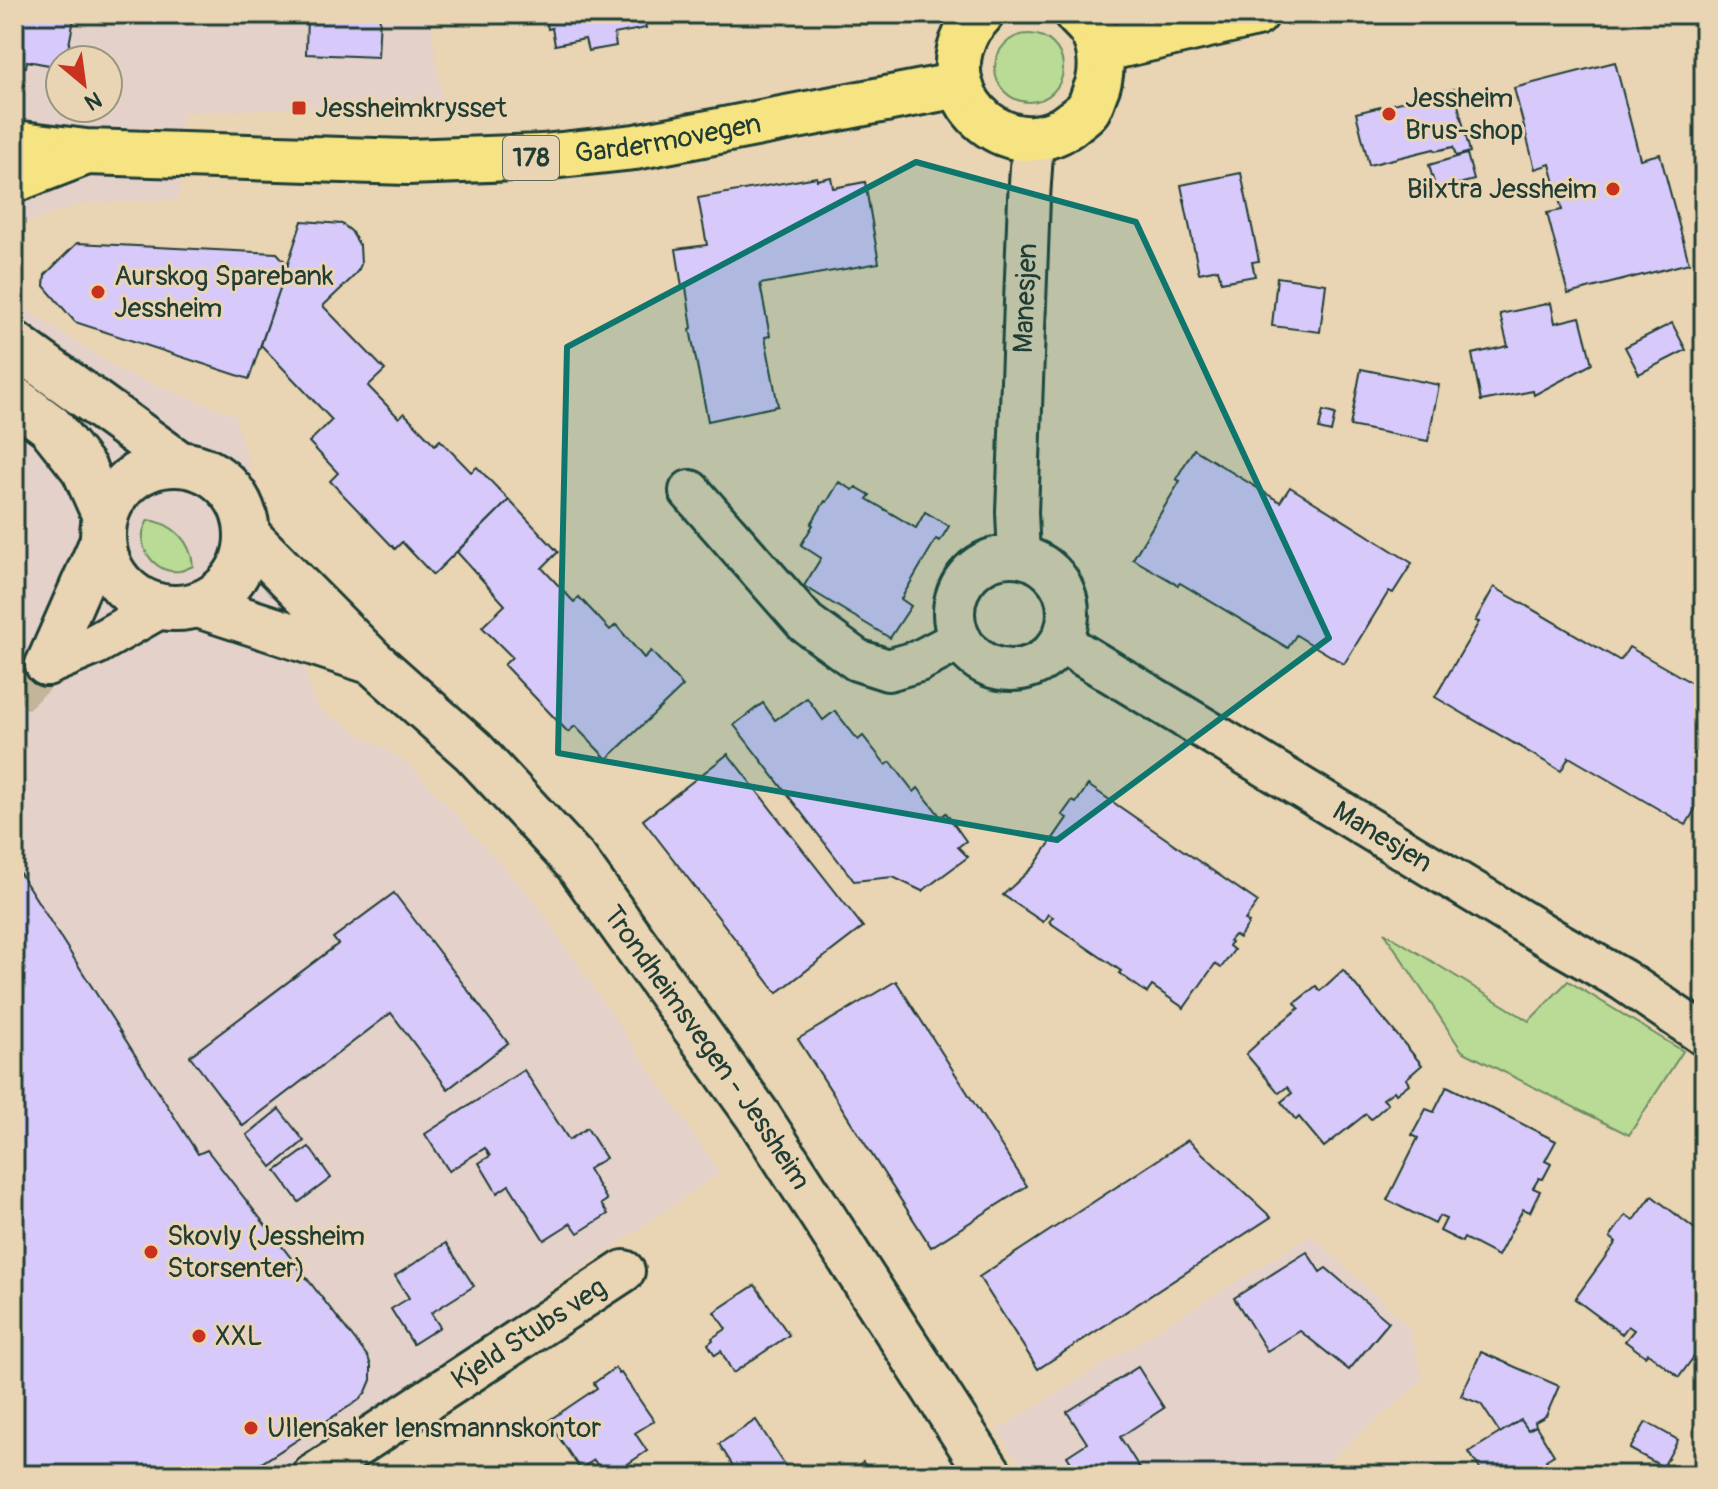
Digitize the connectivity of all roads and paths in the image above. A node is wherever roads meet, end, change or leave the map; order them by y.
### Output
1 (981, 14) edge
2 (1077, 14) edge
3 (1256, 14) edge
4 (1100, 50) junction
5 (959, 85) junction
6 (1033, 139) junction
7 (14, 143) edge
8 (86, 152) junction
9 (14, 180) edge
10 (14, 344) edge
11 (14, 399) edge
12 (178, 463) junction
13 (690, 491) dead end
14 (104, 527) junction
15 (248, 536) junction
16 (1019, 556) junction
17 (179, 606) junction
18 (959, 640) junction
19 (1061, 642) junction
20 (373, 662) junction
21 (1704, 1035) edge
22 (624, 1271) dead end
23 (313, 1475) edge
24 (990, 1475) edge

1 - 5 main road
2 - 4 main road
3 - 4 main road
4 - 6 main road
5 - 6 main road
5 - 8 main road, Gardermovegen / 178
6 - 16 street, Manesjen
7 - 8 main road, Gardermovegen / 178
8 - 9 main road, Gardermovegen / 178
10 - 12 main road
11 - 14 main road
12 - 14 main road
12 - 15 main road
13 - 18 street
14 - 17 main road
14 - 17 street
15 - 17 main road
15 - 20 main road, Trondheimsvegen - Jessheim
16 - 18 street
16 - 19 street
17 - 20 main road, Trondheimsvegen - Jessheim
18 - 19 street
19 - 21 street, Manesjen
20 - 24 main road, Trondheimsvegen - Jessheim
22 - 23 street, Kjeld Stubs veg

